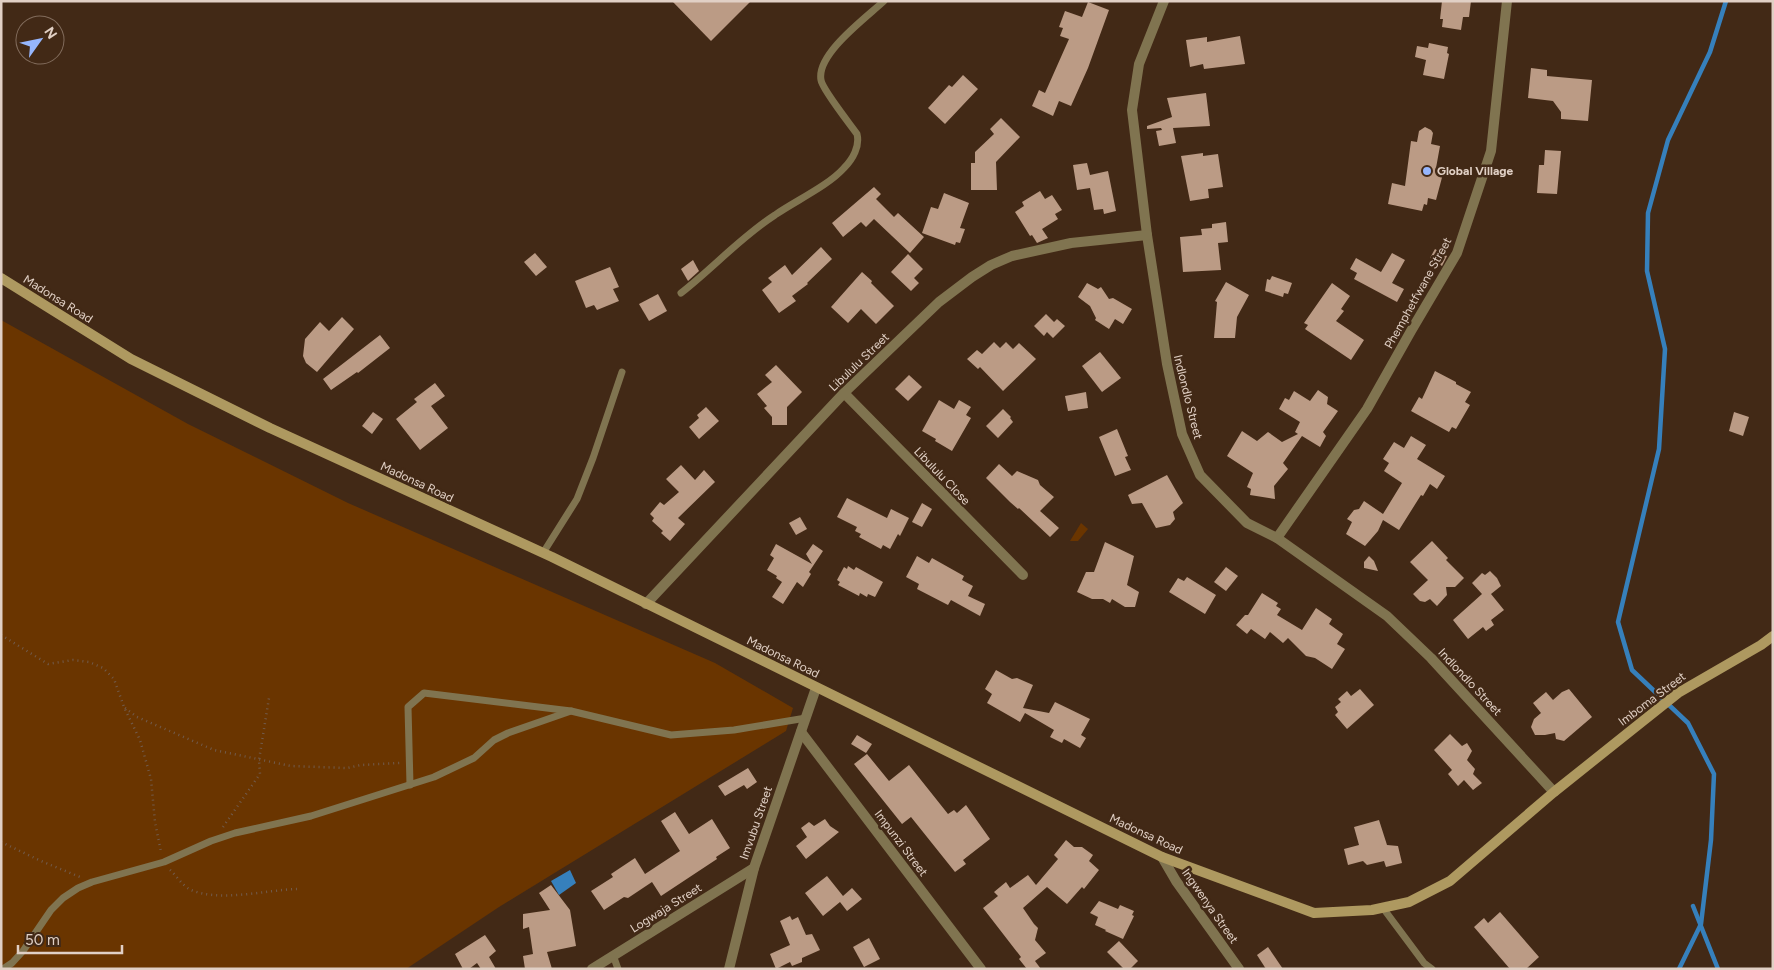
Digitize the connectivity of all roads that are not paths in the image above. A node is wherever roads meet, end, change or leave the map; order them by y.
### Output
1 (884, 1) edge
2 (1164, 1) edge
3 (1507, 1) edge
4 (1146, 234) junction
5 (1, 278) edge
6 (681, 293) dead end
7 (622, 372) dead end
8 (844, 393) junction
9 (1277, 538) junction
10 (543, 553) junction
11 (1023, 575) dead end
12 (646, 604) junction
13 (1773, 636) edge
14 (816, 688) junction
15 (571, 711) junction
16 (806, 718) junction
17 (801, 732) junction
18 (410, 785) junction
19 (1554, 792) junction
20 (1162, 857) junction
21 (754, 868) junction
22 (1383, 908) junction
23 (613, 955) junction
24 (3, 969) edge
25 (592, 969) edge
26 (618, 969) edge
27 (729, 969) edge
28 (982, 969) edge
29 (1239, 969) edge
30 (1432, 969) edge

1 - 6 lane
2 - 4 street, Indlondlo Street
3 - 9 street, Phemphetfwane Street
4 - 8 street, Libululu Street
4 - 9 street, Indlondlo Street
5 - 10 street, Madonsa Road
7 - 10 lane
8 - 11 street, Libululu Close
8 - 12 street, Libululu Street
9 - 19 street, Indlondlo Street
10 - 12 street, Madonsa Road
12 - 14 street, Madonsa Road
13 - 19 street, Imboma Street
14 - 16 street, Imvubu Street
14 - 20 street, Madonsa Road
15 - 16 lane
15 - 18 lane
15 - 18 lane
16 - 17 street, Imvubu Street
17 - 21 street, Imvubu Street
17 - 28 street, Impunzi Street
18 - 24 lane
19 - 22 street, Madonsa Road
20 - 22 street, Madonsa Road
20 - 29 street, Ingwenya Street
21 - 23 street, Logwaja Street
21 - 27 street, Imvubu Street
22 - 30 lane
23 - 25 street, Logwaja Street
23 - 26 lane

